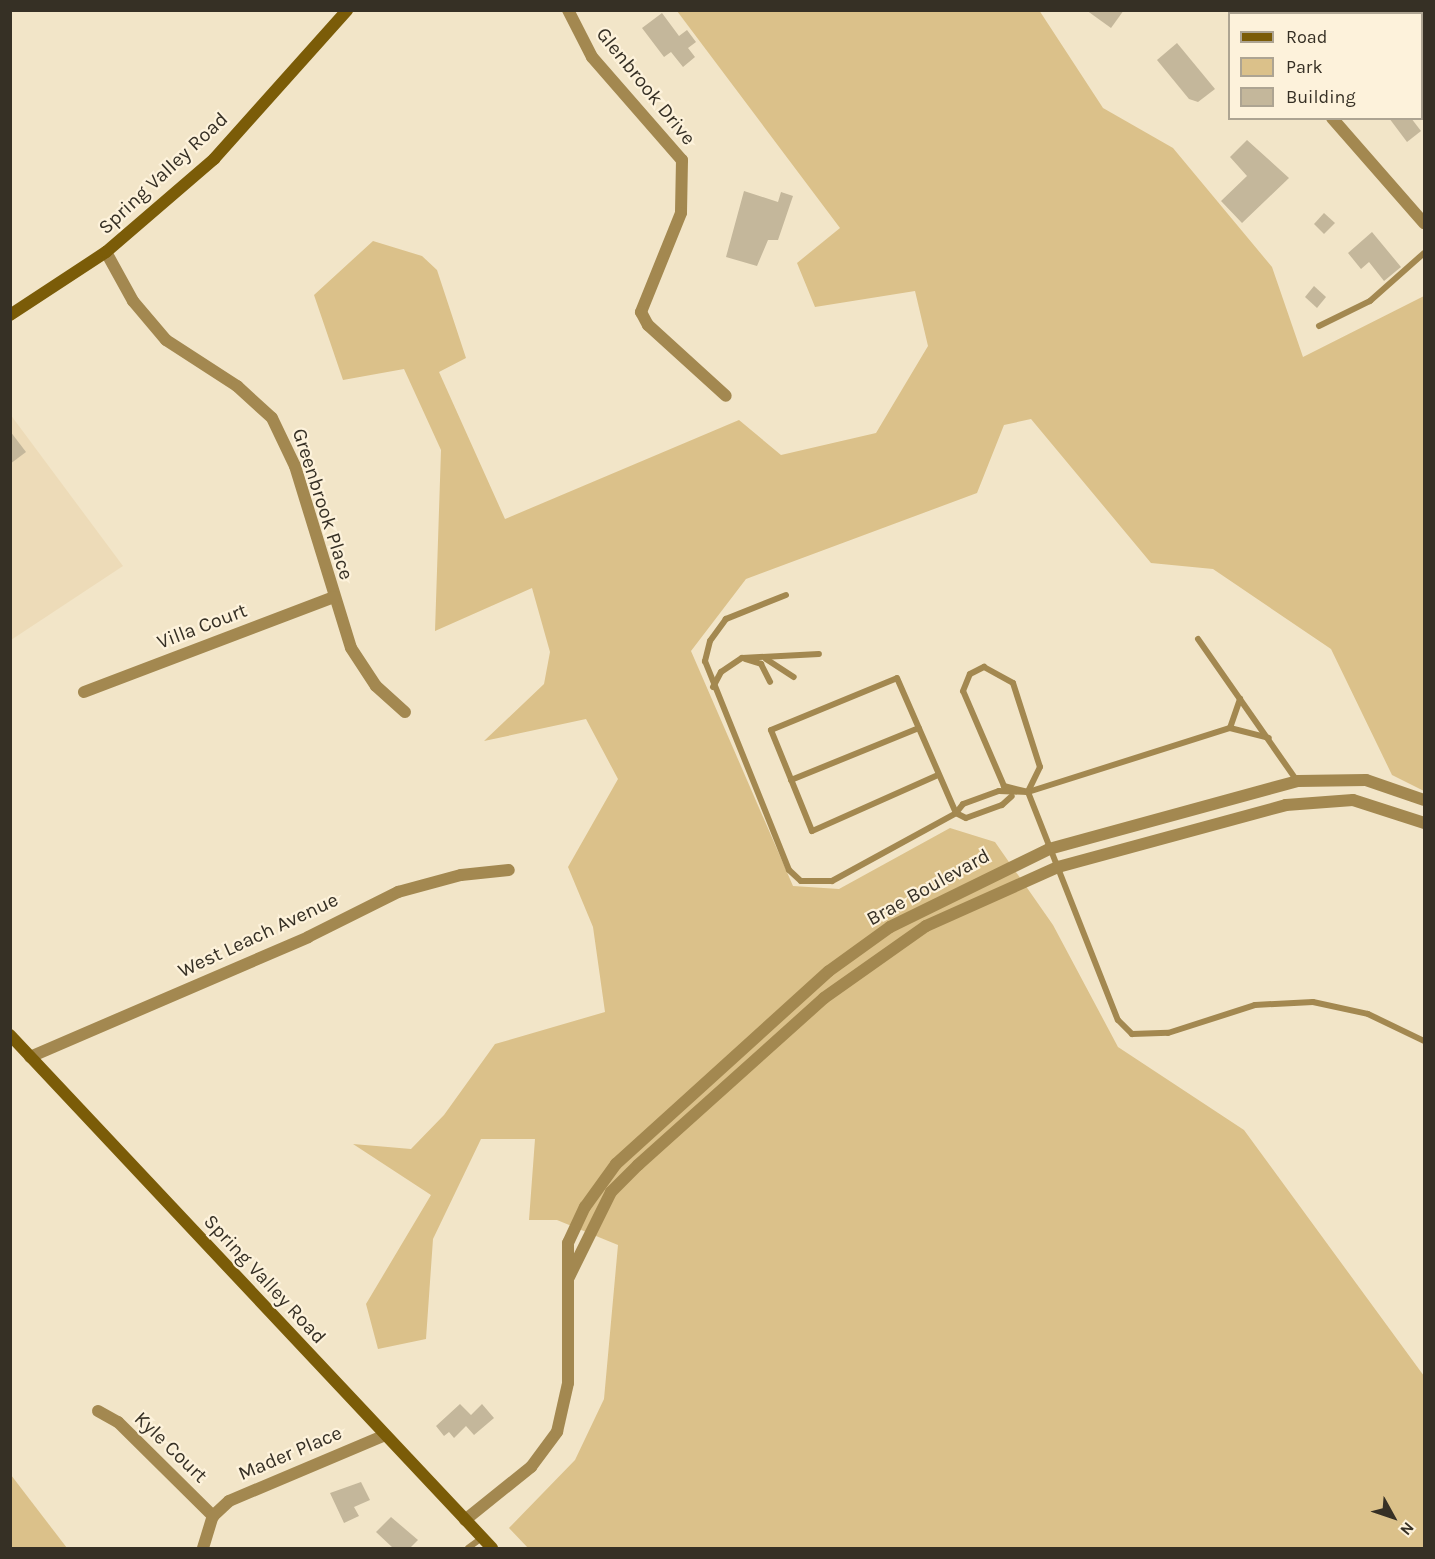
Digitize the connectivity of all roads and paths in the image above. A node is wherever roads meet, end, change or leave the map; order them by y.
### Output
1 (347, 10) edge
2 (568, 10) edge
3 (1334, 120) edge
4 (1425, 223) edge
5 (106, 252) junction
6 (1425, 253) edge
7 (10, 315) edge
8 (1319, 326) dead end
9 (726, 396) dead end
10 (786, 595) dead end
11 (334, 597) junction
12 (1197, 639) dead end
13 (819, 654) dead end
14 (742, 658) junction
15 (794, 677) dead end
16 (770, 682) dead end
17 (713, 687) junction
18 (84, 692) dead end
19 (1240, 699) junction
20 (405, 712) dead end
21 (919, 728) junction
22 (1230, 728) junction
23 (1269, 738) junction
24 (938, 775) junction
25 (791, 780) junction
26 (1298, 781) junction
27 (1028, 792) junction
28 (1012, 796) junction
29 (1425, 800) edge
30 (956, 813) junction
31 (1425, 823) edge
32 (1049, 849) junction
33 (1058, 867) junction
34 (508, 870) dead end
35 (10, 1035) edge
36 (1425, 1041) edge
37 (30, 1057) junction
38 (566, 1283) junction
39 (98, 1411) dead end
40 (385, 1435) junction
41 (213, 1516) junction
42 (465, 1520) junction
43 (482, 1538) junction
44 (203, 1548) edge
45 (468, 1548) edge
46 (492, 1548) edge

1 - 5 street, Spring Valley Road
2 - 9 street, Glenbrook Drive
3 - 4 street
5 - 7 street, Spring Valley Road
5 - 11 street, Greenbrook Place
6 - 8 lane
10 - 17 lane
11 - 18 street, Villa Court
11 - 20 street, Greenbrook Place
12 - 19 lane
13 - 14 lane
14 - 15 lane
14 - 16 lane
14 - 17 lane
17 - 30 lane
19 - 22 lane
19 - 23 lane
21 - 24 lane
21 - 25 lane
21 - 25 lane
22 - 23 lane
22 - 27 lane
23 - 26 lane
24 - 25 lane
24 - 30 lane
26 - 29 street, Brae Boulevard
26 - 32 street, Brae Boulevard
27 - 27 lane
27 - 28 lane
27 - 32 lane
28 - 30 lane
28 - 30 lane
31 - 33 street, Brae Boulevard
32 - 33 lane
32 - 38 street, Brae Boulevard
33 - 36 lane
33 - 38 street, Brae Boulevard
34 - 37 street, West Leach Avenue
35 - 37 street, Spring Valley Road
37 - 40 street, Spring Valley Road
38 - 42 street, Brae Boulevard
39 - 41 street, Kyle Court
40 - 41 street, Mader Place
40 - 42 street, Spring Valley Road
41 - 44 street
42 - 43 street, Spring Valley Road
43 - 45 lane
43 - 46 street, Spring Valley Road

